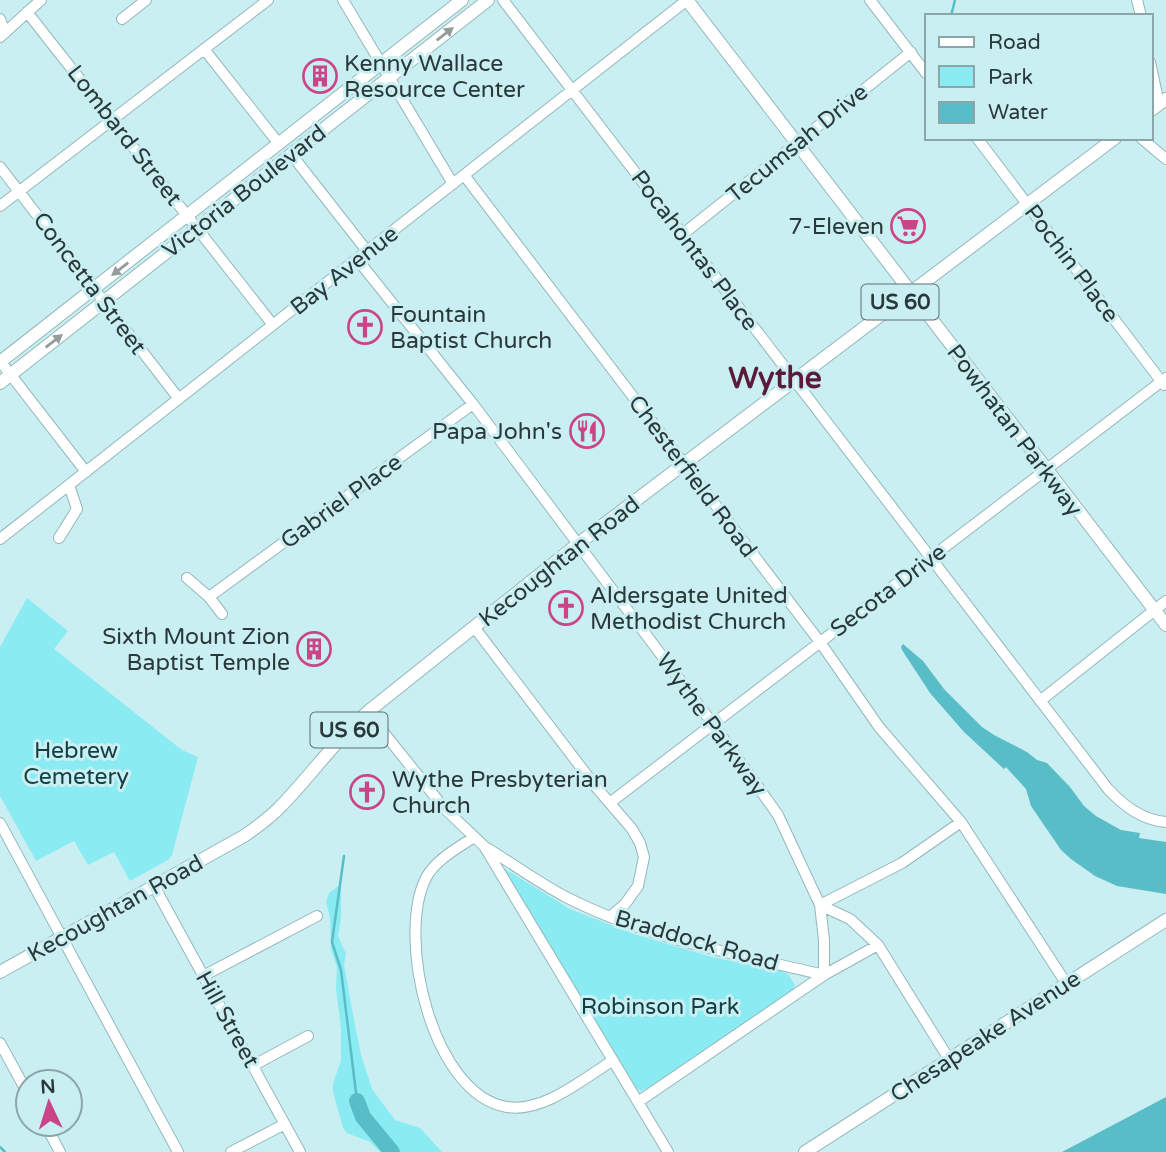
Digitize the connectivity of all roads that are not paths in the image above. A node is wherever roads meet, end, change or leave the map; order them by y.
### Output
1 (41, 0) edge
2 (146, 0) edge
3 (268, 0) edge
4 (343, 0) edge
5 (462, 0) edge
6 (488, 0) edge
7 (503, 0) edge
8 (687, 0) edge
9 (870, 0) edge
10 (27, 12) junction
11 (0, 19) edge
12 (122, 19) dead end
13 (2, 35) edge
14 (204, 49) junction
15 (911, 52) junction
16 (382, 63) junction
17 (925, 72) edge
18 (1152, 73) edge
19 (390, 77) junction
20 (573, 90) junction
21 (1158, 105) edge
22 (113, 118) junction
23 (979, 140) edge
24 (1112, 140) edge
25 (1143, 140) edge
26 (796, 143) junction
27 (279, 144) junction
28 (291, 154) junction
29 (1166, 159) edge
30 (0, 167) edge
31 (464, 175) junction
32 (453, 184) junction
33 (19, 191) junction
34 (1028, 205) junction
35 (0, 206) edge
36 (188, 215) junction
37 (197, 228) junction
38 (682, 234) junction
39 (367, 251) junction
40 (357, 259) junction
41 (94, 289) junction
42 (911, 293) junction
43 (104, 302) junction
44 (273, 325) junction
45 (0, 362) edge
46 (5, 379) edge
47 (794, 380) junction
48 (1165, 382) edge
49 (179, 399) junction
50 (474, 404) junction
51 (685, 464) junction
52 (1045, 470) junction
53 (86, 472) junction
54 (69, 485) junction
55 (59, 538) dead end
56 (0, 539) edge
57 (578, 544) junction
58 (930, 557) junction
59 (187, 578) dead end
60 (209, 597) junction
61 (1166, 601) edge
62 (1154, 610) junction
63 (222, 614) dead end
64 (1166, 625) edge
65 (474, 627) junction
66 (820, 642) junction
67 (1040, 701) junction
68 (368, 713) junction
69 (713, 724) junction
70 (611, 802) junction
71 (961, 822) junction
72 (1166, 822) edge
73 (0, 823) edge
74 (474, 837) junction
75 (484, 846) junction
76 (154, 886) junction
77 (820, 905) junction
78 (317, 916) dead end
79 (611, 916) junction
80 (1166, 920) edge
81 (63, 937) junction
82 (878, 945) junction
83 (0, 972) edge
84 (205, 975) junction
85 (824, 975) junction
86 (1066, 983) junction
87 (308, 1036) dead end
88 (0, 1043) edge
89 (949, 1059) junction
90 (612, 1061) junction
91 (254, 1065) junction
92 (14, 1068) edge
93 (638, 1102) junction
94 (285, 1124) junction
95 (178, 1152) edge
96 (231, 1152) edge
97 (300, 1152) edge
98 (668, 1152) edge
99 (805, 1152) edge

1 - 10 street
2 - 12 street
3 - 14 street
4 - 16 street
5 - 16 main road, Victoria Boulevard
19 -> 6 main road, Victoria Boulevard
7 - 20 street, Pocahontas Place
8 - 20 street, Bay Avenue
8 - 26 main road, Powhatan Parkway
9 - 15 street
10 - 13 street
10 - 22 street, Lombard Street
11 - 13 street
14 - 22 street
14 - 27 street
15 - 17 street
15 - 26 street, Tecumsah Drive
16 - 19 street
16 - 27 main road, Victoria Boulevard
18 - 21 street
19 - 28 main road, Victoria Boulevard
19 - 32 street
20 - 31 street, Bay Avenue
20 - 38 street, Pocahontas Place
22 - 33 street
22 - 36 street, Lombard Street
23 - 34 street, Pochin Place
24 - 34 main road, Kecoughtan Road / US 60
25 - 29 street
26 - 38 street, Tecumsah Drive
26 - 42 main road, Powhatan Parkway
27 - 36 main road, Victoria Boulevard
28 - 37 main road, Victoria Boulevard
28 - 39 street
30 - 33 street, Concetta Street
31 - 32 street, Bay Avenue
31 - 51 street, Chesterfield Road
32 - 39 street, Bay Avenue
33 - 35 street
33 - 41 street, Concetta Street
34 - 42 main road, Kecoughtan Road / US 60
34 - 48 street, Pochin Place
36 - 37 street, Lombard Street
36 -> 41 main road, Victoria Boulevard
37 - 43 main road, Victoria Boulevard
37 - 44 street, Lombard Street
38 - 47 street, Pocahontas Place
39 - 40 street, Bay Avenue
40 - 44 street, Bay Avenue
40 - 50 street, Wythe Parkway
41 - 43 street, Concetta Street
41 - 45 main road, Victoria Boulevard
42 - 47 main road, Kecoughtan Road / US 60
42 - 52 main road, Powhatan Parkway
46 -> 43 main road, Victoria Boulevard
43 - 49 street, Concetta Street
44 - 49 street, Bay Avenue
45 - 46 street
46 - 53 street
47 - 51 main road, Kecoughtan Road / US 60
47 - 58 street, Pocahontas Place
48 - 52 street, Secota Drive
49 - 53 street, Bay Avenue
50 - 57 street, Wythe Parkway
50 - 60 street, Gabriel Place
51 - 57 main road, Kecoughtan Road / US 60
51 - 66 street, Chesterfield Road
52 - 58 street, Secota Drive
52 - 62 main road, Powhatan Parkway
53 - 54 street, Bay Avenue
54 - 55 street
54 - 56 street, Bay Avenue
57 - 65 main road, Kecoughtan Road / US 60
57 - 69 street, Wythe Parkway
58 - 66 street, Secota Drive
58 - 67 street, Pocahontas Place
59 - 60 street
60 - 63 street
61 - 62 street
62 - 64 main road, Powhatan Parkway
62 - 67 street
65 - 68 main road, Kecoughtan Road / US 60
65 - 70 street
66 - 69 street, Secota Drive
66 - 71 street, Chesterfield Road
67 - 72 street, Pocahontas Place
68 - 74 street
68 - 76 main road, Kecoughtan Road / US 60
69 - 70 street, Secota Drive
69 - 77 street, Wythe Parkway
70 - 79 street
71 - 77 street
71 - 86 street, Chesterfield Road
73 - 81 street
74 - 75 street
74 - 90 street
75 - 79 street, Braddock Road
75 - 90 street
76 - 81 main road, Kecoughtan Road / US 60
76 - 84 street, Hill Street
77 - 82 street
77 - 85 street, Wythe Parkway
78 - 84 street
79 - 85 street, Braddock Road
80 - 86 main road, Chesapeake Avenue
81 - 83 main road, Kecoughtan Road / US 60
81 - 95 street
82 - 85 street
82 - 89 street
84 - 91 street, Hill Street
85 - 93 street
86 - 89 main road, Chesapeake Avenue
87 - 91 street
88 - 92 street
89 - 99 main road, Chesapeake Avenue
90 - 93 street
91 - 94 street, Hill Street
93 - 98 street
94 - 96 street
94 - 97 street, Hill Street

